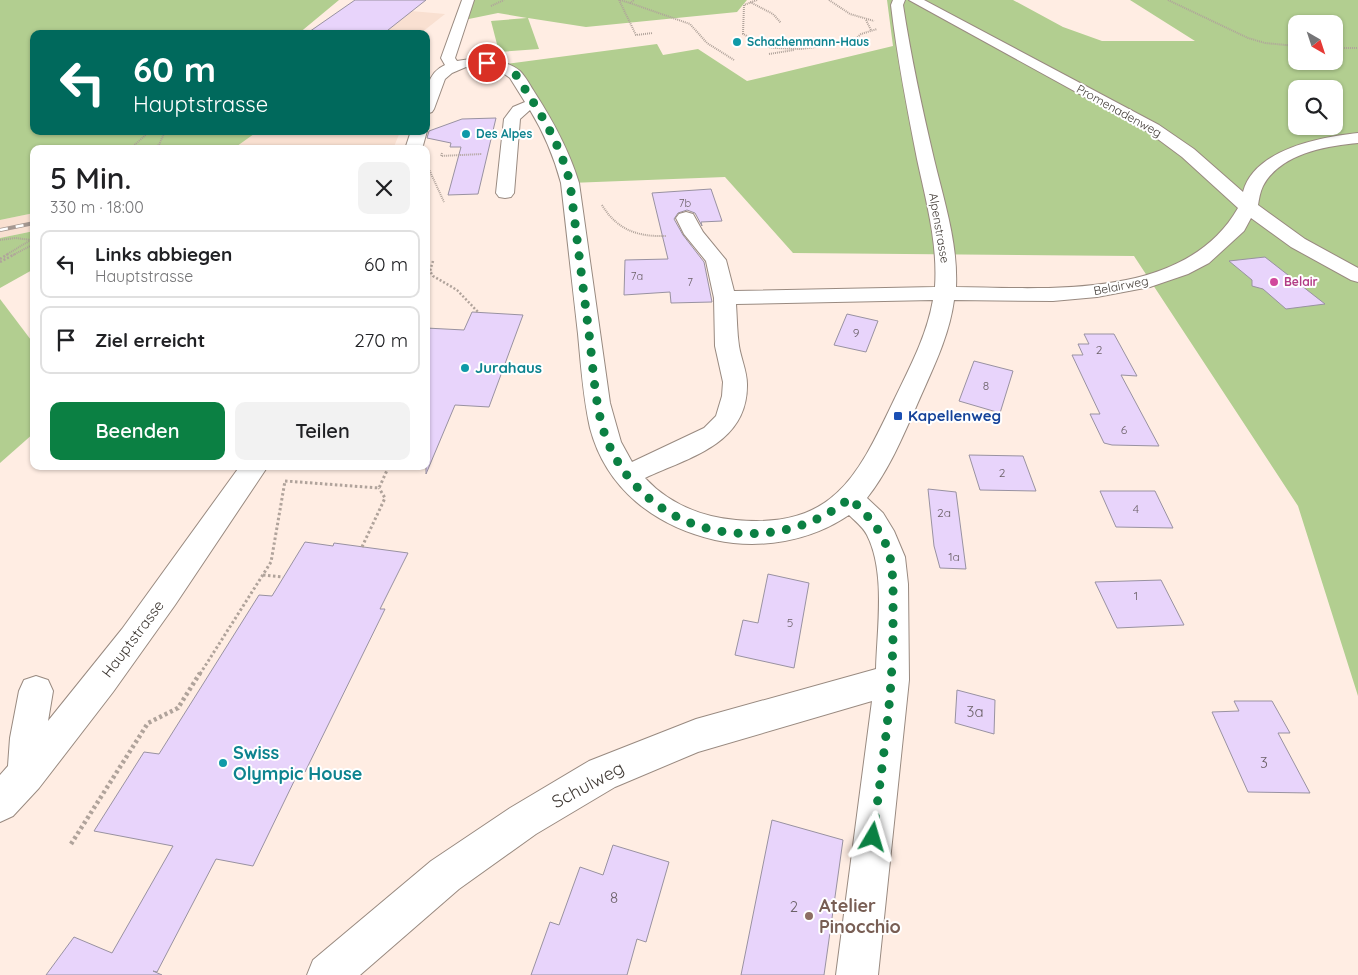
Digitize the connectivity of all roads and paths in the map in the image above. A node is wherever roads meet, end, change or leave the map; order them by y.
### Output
1 (468, 0) edge
2 (619, 0) edge
3 (634, 0) edge
4 (757, 0) edge
5 (829, 0) edge
6 (899, 0) edge
7 (916, 0) edge
8 (1168, 0) edge
9 (749, 2) junction
10 (630, 3) junction
11 (866, 20) junction
12 (879, 22) dead end
13 (781, 23) dead end
14 (883, 28) dead end
15 (871, 30) junction
16 (653, 33) dead end
17 (1288, 45) edge
18 (1343, 48) edge
19 (1358, 48) edge
20 (800, 49) junction
21 (770, 54) dead end
22 (734, 60) dead end
23 (454, 67) junction
24 (430, 98) edge
25 (535, 104) junction
26 (146, 135) edge
27 (1358, 138) edge
28 (134, 145) edge
29 (466, 155) dead end
30 (443, 156) dead end
31 (430, 171) edge
32 (1221, 183) junction
33 (1253, 187) junction
34 (505, 193) dead end
35 (600, 199) dead end
36 (444, 202) dead end
37 (1248, 207) junction
38 (690, 226) joint
39 (0, 240) edge
40 (30, 240) edge
41 (30, 243) edge
42 (433, 261) dead end
43 (1, 262) edge
44 (1358, 276) edge
45 (945, 293) junction
46 (725, 298) junction
47 (478, 312) dead end
48 (387, 470) edge
49 (266, 473) edge
50 (626, 476) junction
51 (285, 481) junction
52 (379, 488) junction
53 (850, 498) junction
54 (362, 547) dead end
55 (263, 575) junction
56 (284, 577) dead end
57 (892, 680) junction
58 (36, 691) dead end
59 (26, 775) junction
60 (0, 803) edge
61 (71, 844) dead end
62 (328, 975) edge
63 (857, 975) edge

1 - 23 street
2 - 10 path
2 - 16 path
3 - 10 path
4 - 9 path
5 - 11 path
6 - 45 street, Alpenstrasse
7 - 32 street, Promenadenweg
8 - 17 path
9 - 13 path
9 - 20 path
10 - 22 path
11 - 12 path
11 - 15 path
14 - 15 path
15 - 20 path
18 - 19 path
20 - 21 path
23 - 24 street
23 - 25 street
25 - 34 street
25 - 50 street
26 - 28 path
27 - 33 street, Belairweg
29 - 30 path
31 - 36 path
32 - 33 street
32 - 37 street, Promenadenweg
33 - 37 street, Belairweg
35 - 38 path
37 - 44 street, Promenadenweg
37 - 45 street, Belairweg
38 - 46 street
39 - 40 path
41 - 43 path
42 - 47 path
45 - 46 street, Belairweg
45 - 53 street, Alpenstrasse
46 - 50 street
48 - 52 path
49 - 51 path
49 - 59 street, Hauptstrasse
50 - 53 street
51 - 52 path
51 - 55 path
52 - 54 path
53 - 57 street
55 - 56 path
55 - 61 path
57 - 62 street, Schulweg
57 - 63 street
58 - 59 street
59 - 60 street, Hauptstrasse

